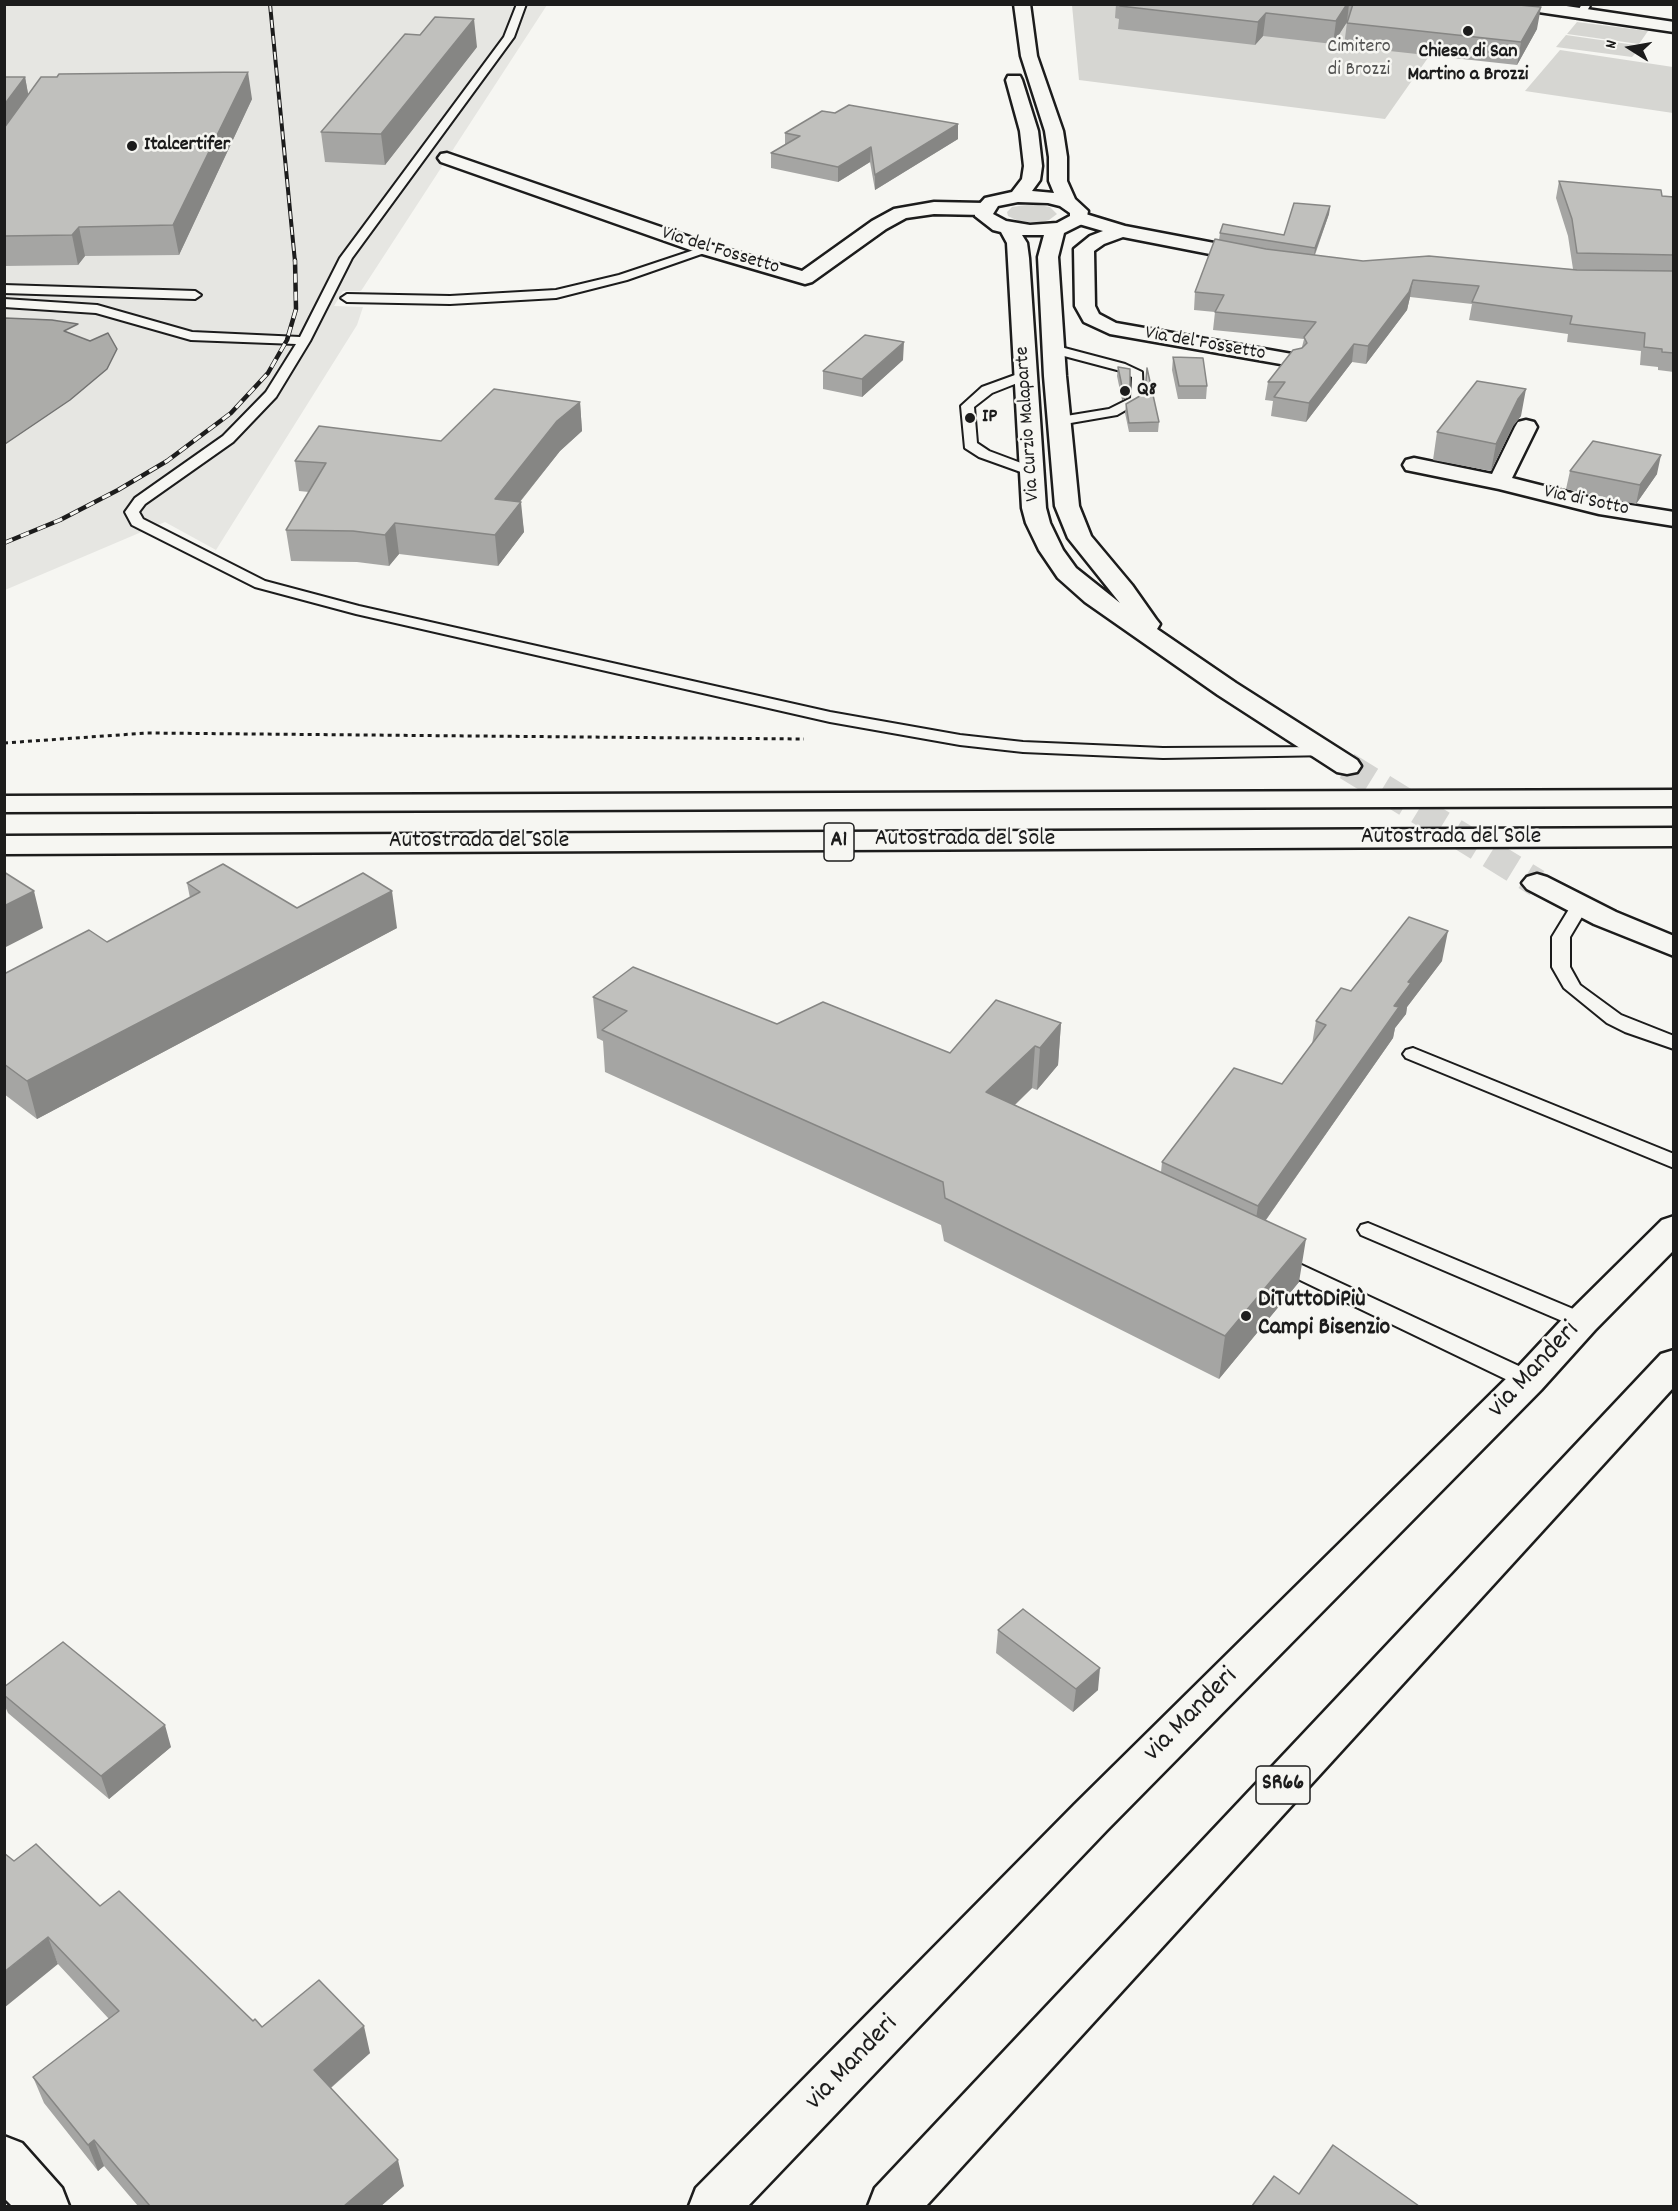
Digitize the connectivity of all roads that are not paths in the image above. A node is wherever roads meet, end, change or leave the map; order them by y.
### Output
1 (522, 4) edge
2 (1022, 4) edge
3 (1518, 4) edge
4 (1584, 9) edge
5 (1674, 27) edge
6 (1010, 68) dead end
7 (424, 151) junction
8 (447, 158) joint
9 (1018, 196) junction
10 (1067, 202) junction
11 (984, 209) junction
12 (1079, 218) junction
13 (1008, 228) junction
14 (1055, 230) junction
15 (1122, 231) junction
16 (706, 249) junction
17 (1275, 260) edge
18 (4, 289) edge
19 (195, 295) dead end
20 (347, 298) dead end
21 (4, 303) edge
22 (304, 341) junction
23 (1053, 349) junction
24 (1292, 360) edge
25 (1026, 375) junction
26 (1059, 421) junction
27 (1527, 427) dead end
28 (1414, 465) dead end
29 (1032, 472) junction
30 (1499, 482) junction
31 (1674, 519) edge
32 (1158, 640) junction
33 (1337, 759) joint
34 (1674, 798) edge
35 (4, 804) edge
36 (1674, 837) edge
37 (4, 845) edge
38 (1537, 882) tunnel mouth
39 (1580, 905) junction
40 (1674, 947) edge
41 (1674, 1043) edge
42 (1413, 1054) dead end
43 (1674, 1162) edge
44 (1674, 1228) edge
45 (1368, 1230) dead end
46 (1258, 1251) edge
47 (1582, 1321) junction
48 (1674, 1363) edge
49 (1528, 1380) junction
50 (4, 2160) edge
51 (44, 2206) edge
52 (714, 2206) edge
53 (893, 2206) edge

1 - 7 lane
2 - 10 main road
3 - 4 main road
4 - 5 main road
6 - 9 main road
7 - 8 lane
7 - 22 lane
8 - 16 main road, Via del Fossetto
9 - 10 main road
9 - 11 main road
10 - 12 main road
11 - 13 main road
11 - 16 main road, Via del Fossetto
12 - 14 main road
12 - 15 main road
13 - 14 main road
13 - 25 main road, Via Curzio Malaparte
14 - 23 main road, Via Curzio Malaparte
15 - 17 main road
15 - 24 main road, Via del Fossetto
16 - 20 lane
18 - 19 lane
21 - 22 lane
22 - 33 lane
23 - 26 main road, Via Curzio Malaparte
23 - 26 lane
25 - 29 main road, Via Curzio Malaparte
25 - 29 lane
26 - 32 main road, Via Curzio Malaparte
27 - 30 main road
28 - 30 main road, Via di Sotto
29 - 32 main road, Via Curzio Malaparte
30 - 31 main road, Via di Sotto
32 - 33 main road, Via Curzio Malaparte
34 - 35 main road, Autostrada del Sole / A1
36 - 37 main road, Autostrada del Sole / A1
38 - 39 main road
39 - 40 main road
39 - 41 lane
42 - 43 lane
44 - 47 main road, via Manderi
45 - 47 lane
46 - 49 lane
47 - 49 main road, via Manderi
48 - 53 main road, SR66
49 - 52 main road, via Manderi
50 - 51 main road

